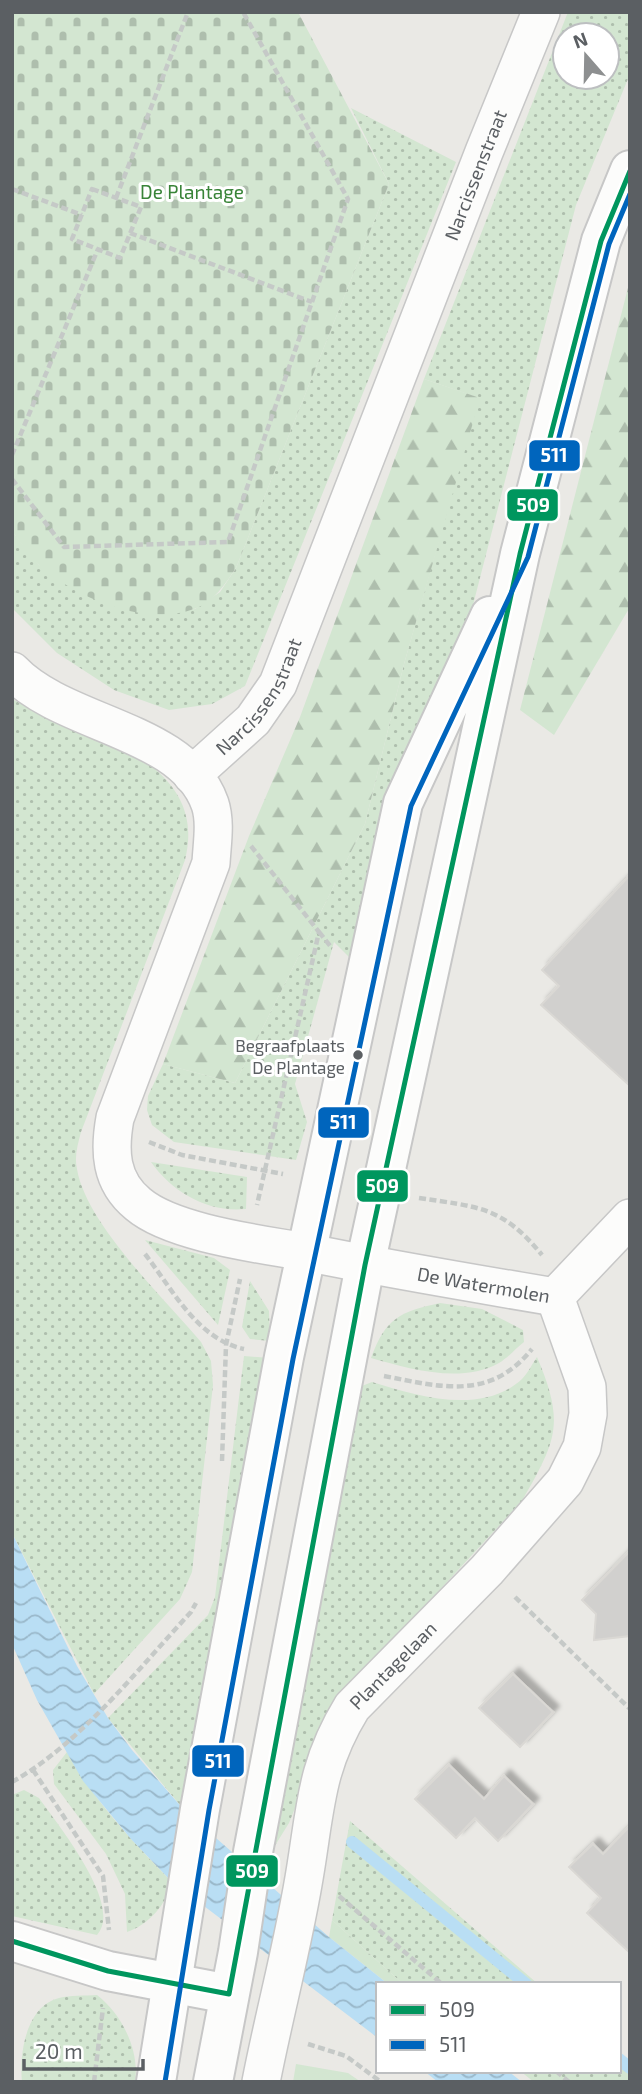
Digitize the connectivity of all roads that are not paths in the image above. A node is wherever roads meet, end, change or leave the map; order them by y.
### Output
1 (541, 12) edge
2 (630, 170) edge
3 (520, 554) junction
4 (12, 671) edge
5 (192, 775) junction
6 (630, 1218) edge
7 (306, 1253) junction
8 (365, 1265) junction
9 (555, 1297) junction
10 (12, 1941) edge
11 (171, 1982) junction
12 (229, 1993) junction
13 (156, 2082) edge
14 (213, 2082) edge
15 (261, 2082) edge

1 - 5 street, Narcissenstraat
2 - 3 main road
3 - 7 main road
3 - 8 main road
4 - 5 street
5 - 7 street
6 - 9 street, De Watermolen
7 - 8 street, De Watermolen
7 - 11 main road
8 - 9 street, De Watermolen
8 - 12 main road
9 - 15 street, Plantagelaan
10 - 11 main road
11 - 12 main road
11 - 13 main road
12 - 14 main road

